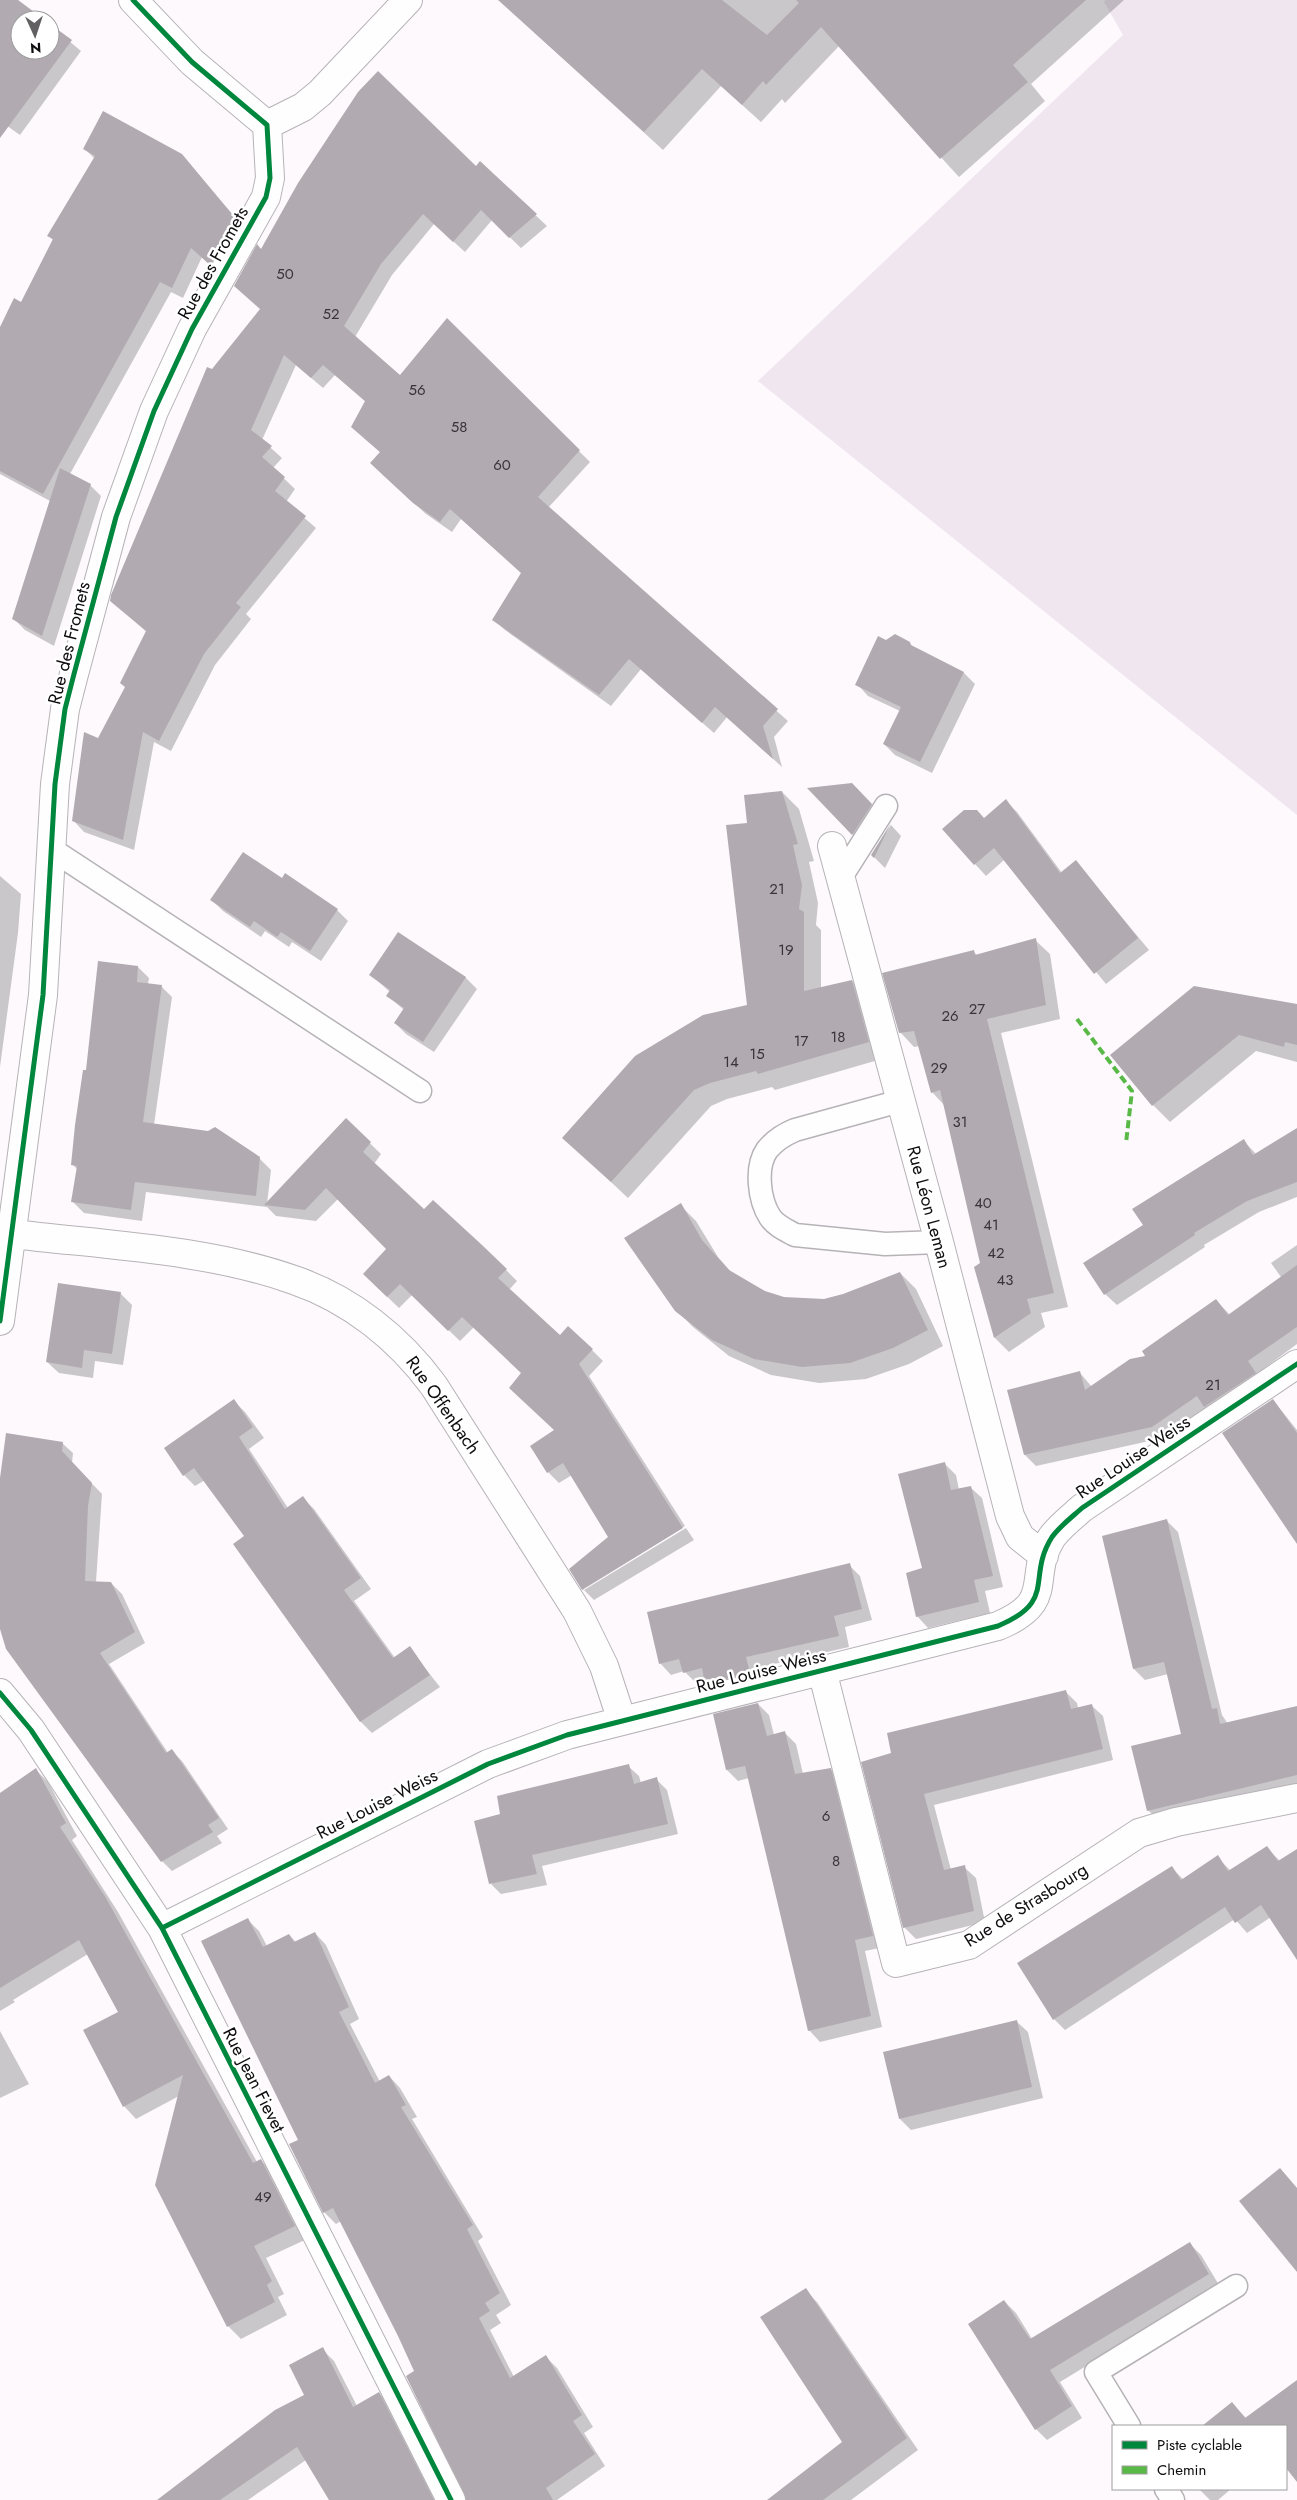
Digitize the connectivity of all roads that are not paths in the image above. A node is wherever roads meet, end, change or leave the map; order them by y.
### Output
1 (133, 0) edge
2 (408, 0) edge
3 (267, 125) junction
4 (886, 806) dead end
5 (832, 846) dead end
6 (51, 849) junction
7 (841, 877) junction
8 (420, 1091) dead end
9 (900, 1100) junction
10 (13, 1234) junction
11 (939, 1242) junction
12 (0, 1321) edge
13 (1297, 1364) edge
14 (1044, 1556) junction
15 (822, 1670) junction
16 (0, 1693) edge
17 (622, 1721) junction
18 (1297, 1798) edge
19 (162, 1928) junction
20 (1236, 2286) dead end
21 (1128, 2425) edge
22 (451, 2500) edge

1 - 3 street
2 - 3 street
3 - 6 street, Rue des Fromets
4 - 7 lane
5 - 7 street, Rue Léon Leman
6 - 8 lane
6 - 10 street, Rue des Fromets
7 - 9 street, Rue Léon Leman
9 - 11 street, Rue Léon Leman
9 - 11 lane
10 - 12 street, Rue des Fromets
10 - 17 street, Rue Offenbach
11 - 14 street, Rue Léon Leman
13 - 14 street, Rue Louise Weiss
14 - 15 street, Rue Louise Weiss
15 - 17 street, Rue Louise Weiss
15 - 18 street, Rue de Strasbourg
16 - 19 street, Rue Jean Fievet
17 - 19 street, Rue Louise Weiss
19 - 22 street, Rue Jean Fievet
20 - 21 lane

